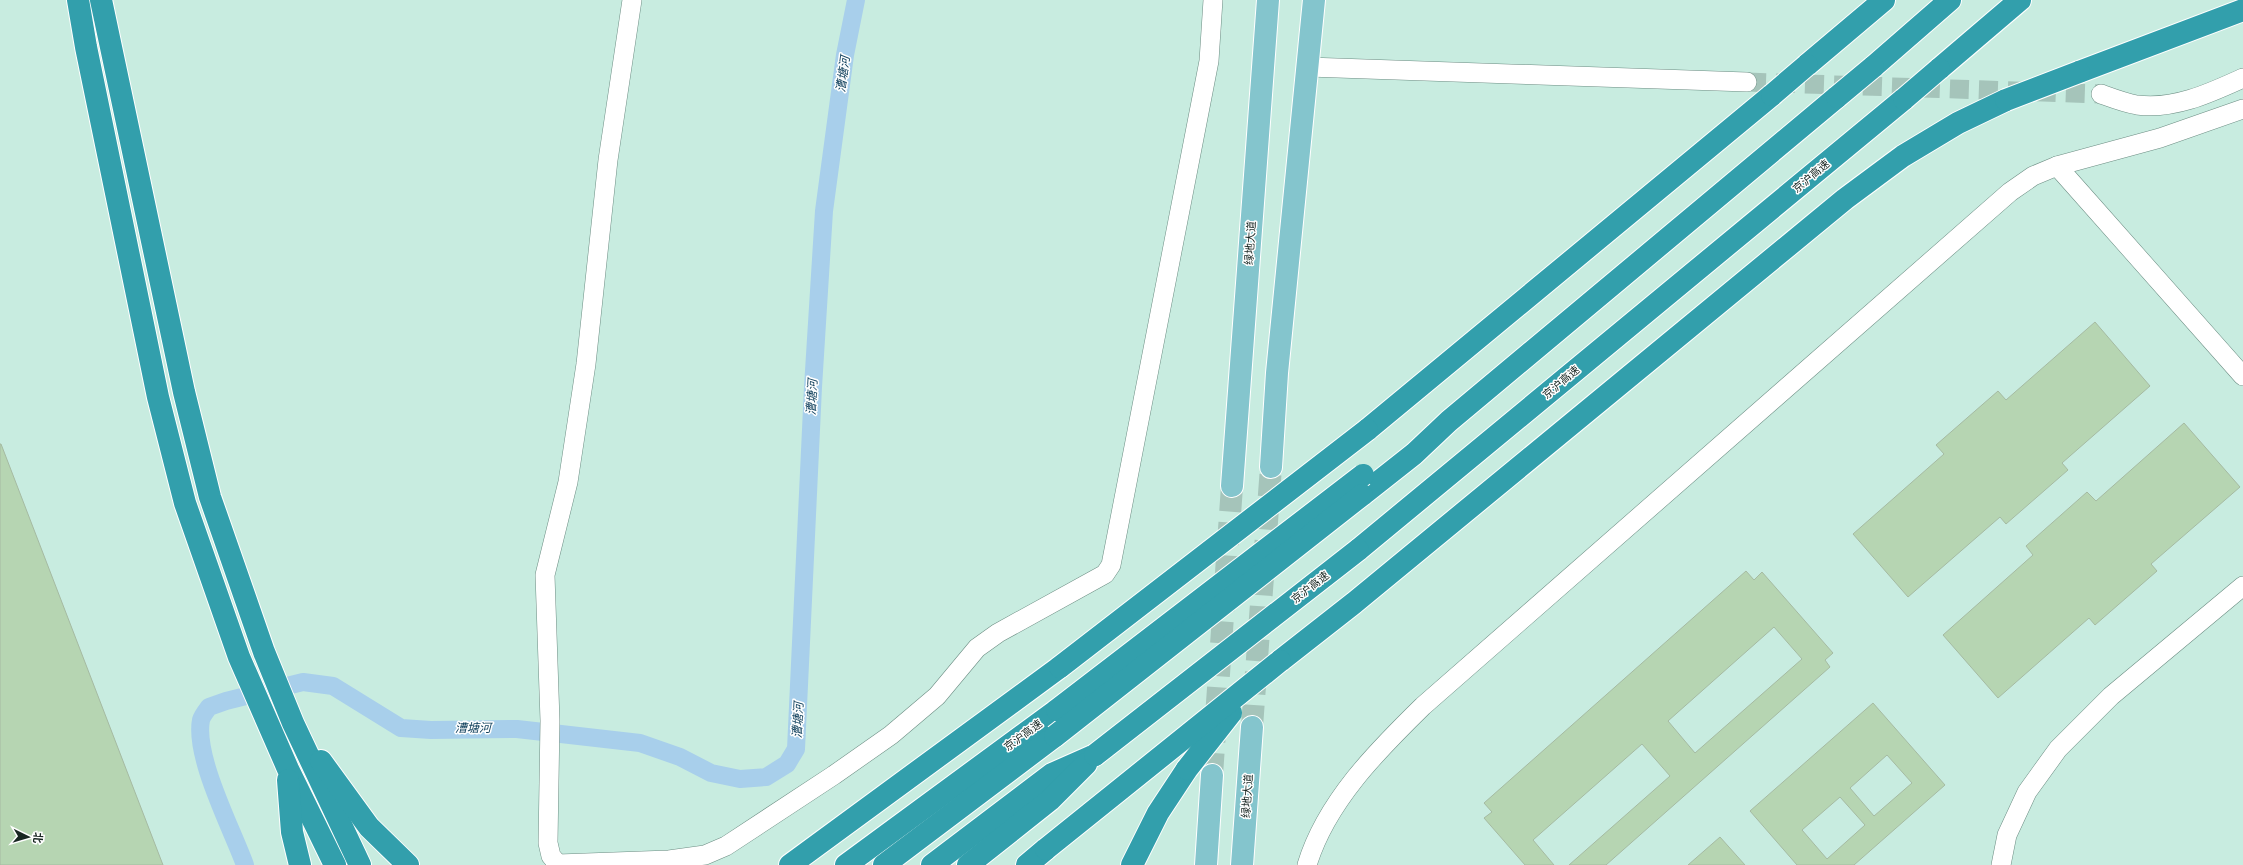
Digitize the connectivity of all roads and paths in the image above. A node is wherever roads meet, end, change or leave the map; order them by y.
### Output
1 (72, 0) edge
2 (78, 0) edge
3 (101, 0) edge
4 (105, 0) edge
5 (632, 0) edge
6 (1213, 0) edge
7 (1268, 0) edge
8 (1314, 0) edge
9 (1884, 0) edge
10 (1950, 0) edge
11 (2020, 0) edge
12 (2243, 10) edge
13 (86, 47) junction
14 (114, 56) junction
15 (1308, 66) junction
16 (2243, 78) edge
17 (1747, 82) tunnel mouth
18 (2101, 94) tunnel mouth
19 (2243, 109) edge
20 (2057, 166) junction
21 (2243, 376) edge
22 (1271, 467) tunnel mouth
23 (1363, 485) junction
24 (1232, 486) tunnel mouth
25 (2243, 586) edge
26 (1280, 661) junction
27 (293, 723) junction
28 (1252, 727) tunnel mouth
29 (1095, 755) junction
30 (288, 769) junction
31 (1212, 775) tunnel mouth
32 (300, 865) edge
33 (335, 865) edge
34 (360, 865) edge
35 (408, 865) edge
36 (790, 865) edge
37 (846, 865) edge
38 (884, 865) edge
39 (932, 865) edge
40 (968, 865) edge
41 (1027, 865) edge
42 (1132, 865) edge
43 (1206, 865) edge
44 (1242, 865) edge
45 (1307, 865) edge
46 (2001, 865) edge

1 - 13 highway
2 - 13 highway
3 - 14 highway
4 - 14 highway
5 - 6 street
7 - 24 main road, 绿地大道
8 - 15 main road
9 - 36 highway, bridge
10 - 23 highway, 京沪高速, bridge
11 - 29 highway, 京沪高速, bridge
12 - 26 highway, bridge
13 - 30 highway
14 - 27 highway
15 - 17 street
15 - 22 main road
16 - 18 street
19 - 20 street
20 - 21 street
20 - 45 street
23 - 37 highway, 京沪高速, bridge
23 - 38 highway, 京沪高速, bridge
25 - 46 street
26 - 41 highway, bridge
26 - 42 highway, bridge
27 - 34 highway
27 - 35 highway
28 - 44 main road, 绿地大道
29 - 39 highway, 京沪高速
29 - 40 highway, 京沪高速
30 - 32 highway
30 - 33 highway
31 - 43 main road

